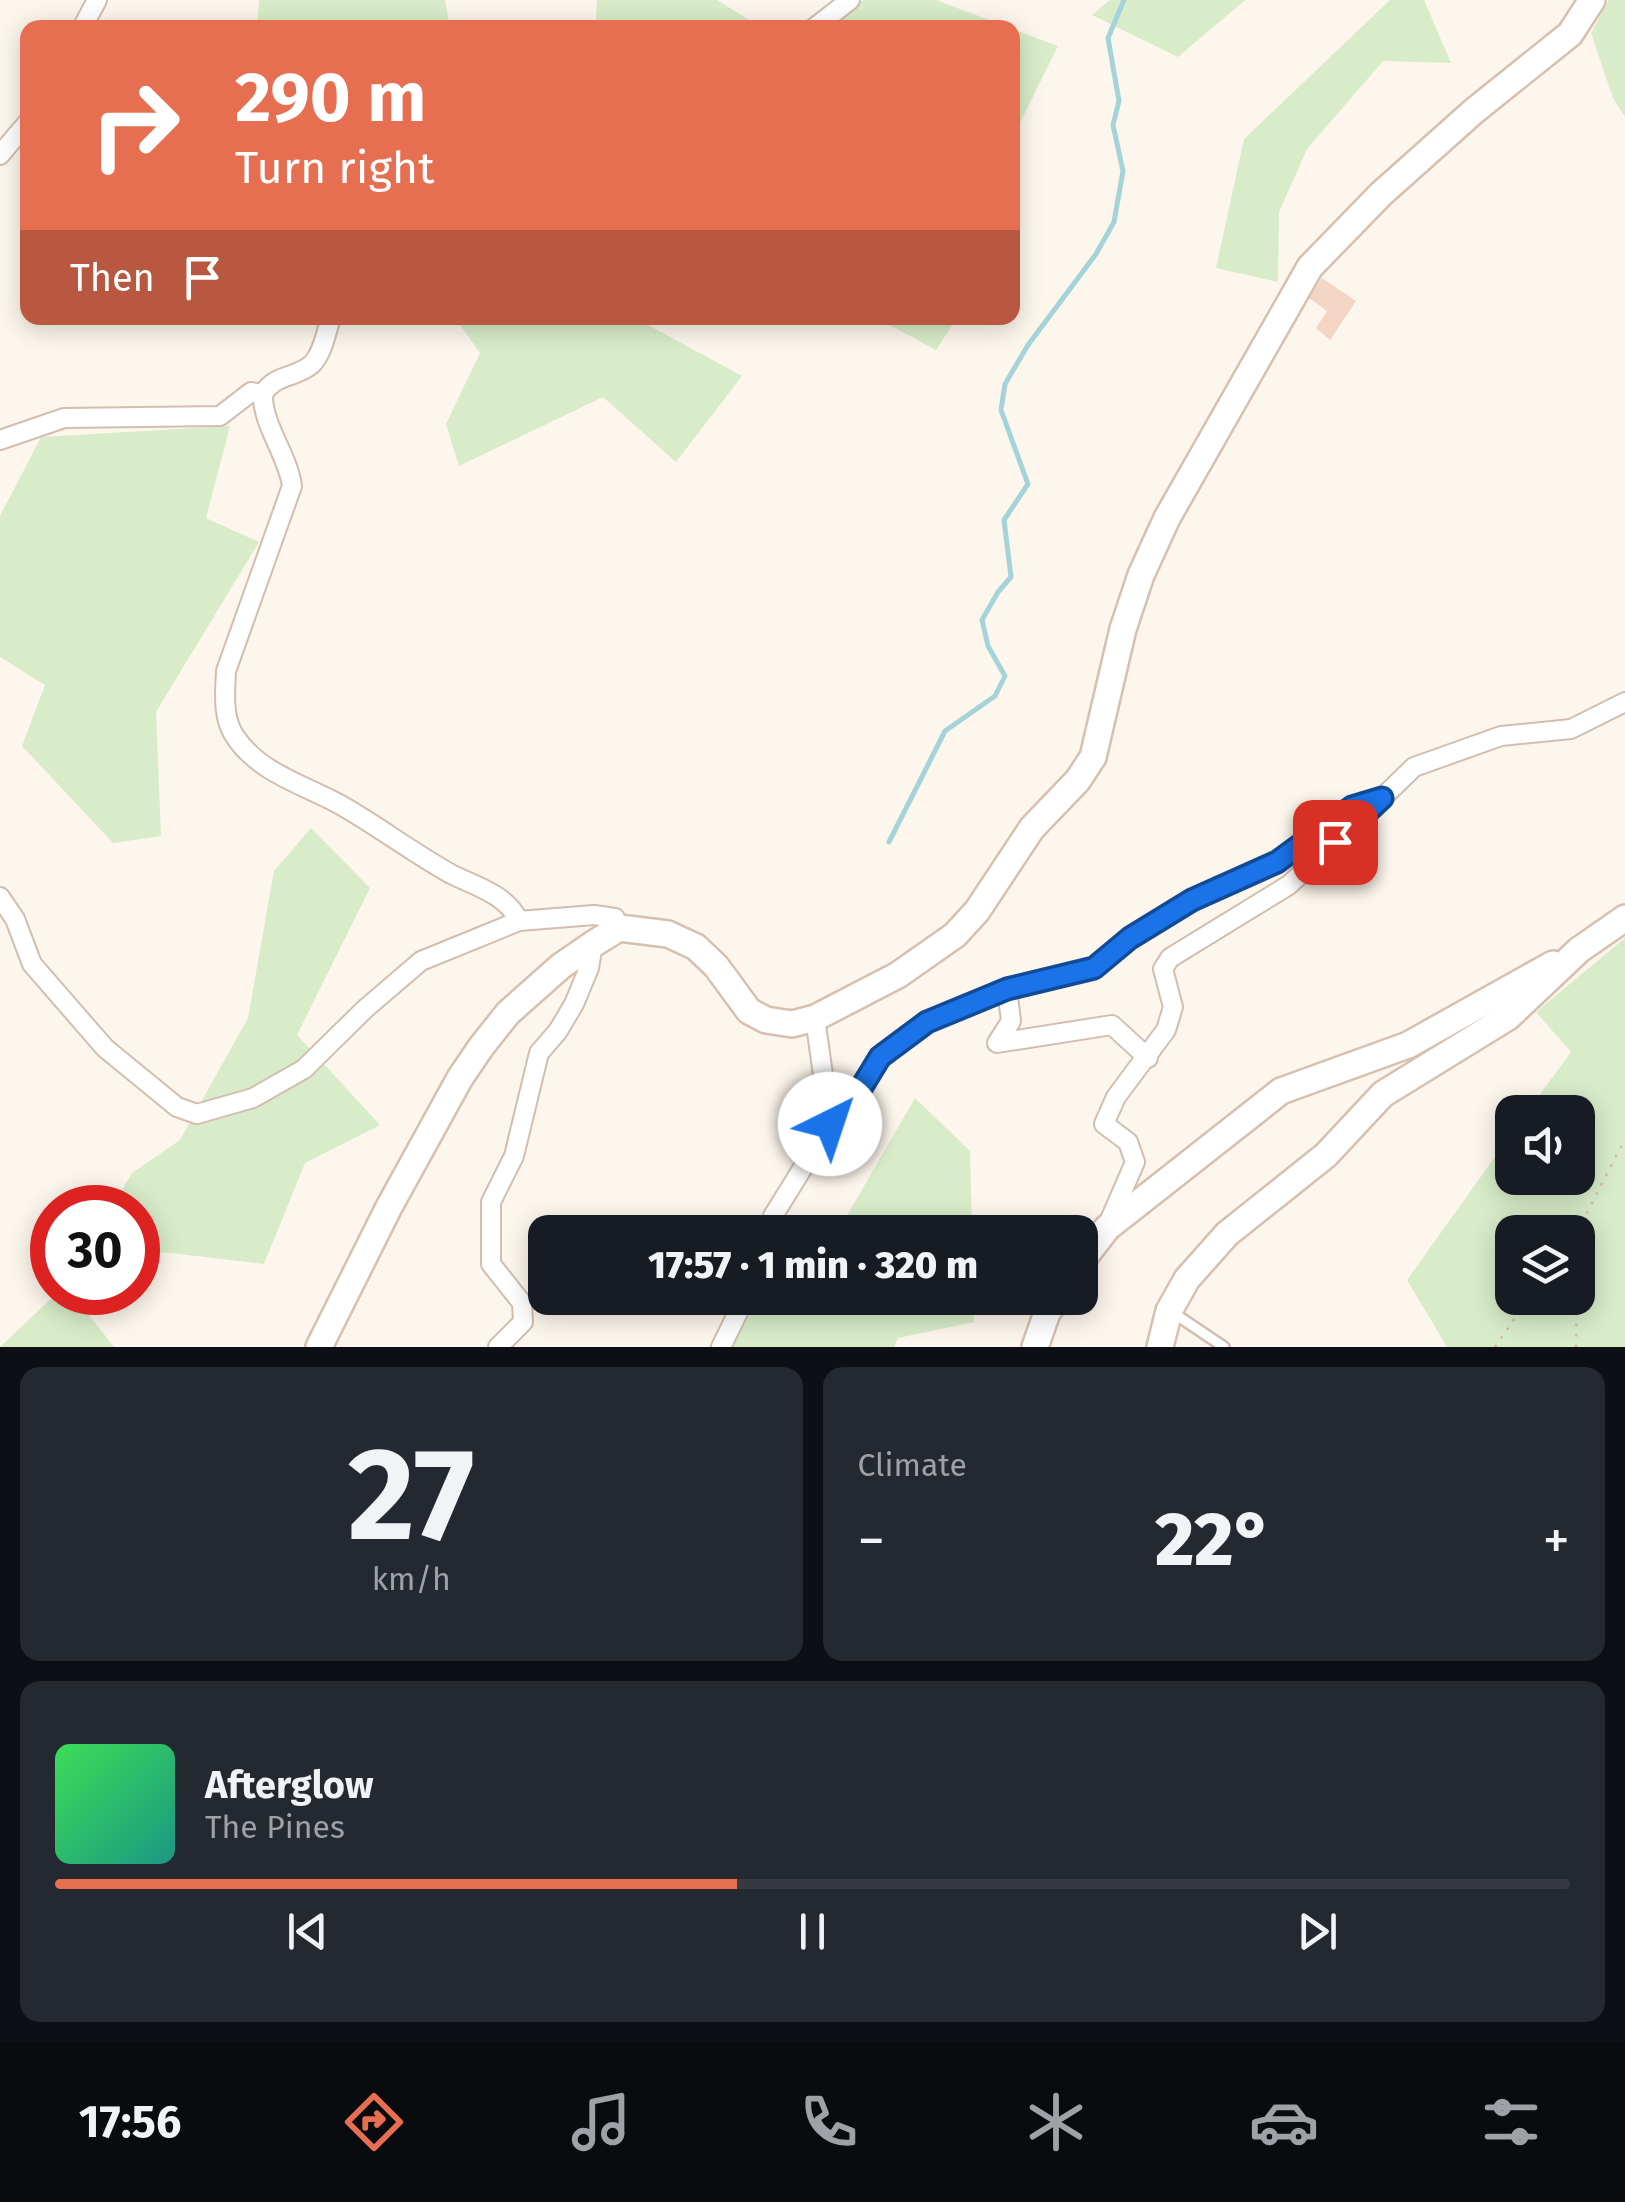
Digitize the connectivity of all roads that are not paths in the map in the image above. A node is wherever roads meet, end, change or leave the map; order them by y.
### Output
1 (850, 0) edge
2 (1592, 0) edge
3 (824, 20) edge
4 (20, 131) edge
5 (0, 155) edge
6 (329, 325) edge
7 (263, 394) junction
8 (0, 440) edge
9 (1625, 702) edge
10 (1382, 798) junction
11 (0, 897) edge
12 (1625, 918) edge
13 (519, 921) junction
14 (619, 928) junction
15 (593, 944) junction
16 (1572, 957) junction
17 (1007, 989) junction
18 (815, 1018) junction
19 (1148, 1058) junction
20 (830, 1124) junction
21 (773, 1215) edge
22 (1107, 1228) junction
23 (1098, 1239) edge
24 (1170, 1311) junction
25 (737, 1315) edge
26 (1046, 1315) edge
27 (319, 1347) edge
28 (498, 1347) edge
29 (722, 1347) edge
30 (1036, 1347) edge
31 (1160, 1347) edge
32 (1224, 1347) edge

1 - 3 street
2 - 18 street
4 - 5 street
6 - 7 street
7 - 8 street
7 - 13 street
9 - 10 street
10 - 17 street
10 - 19 street
11 - 13 street
12 - 16 street
13 - 14 street
14 - 15 street
14 - 18 street
15 - 27 street
15 - 28 street
16 - 22 street
16 - 24 street
17 - 19 street
17 - 20 street
18 - 20 street
19 - 22 street
20 - 21 street
22 - 23 street
24 - 31 street
24 - 32 lane
25 - 29 street
26 - 30 street

